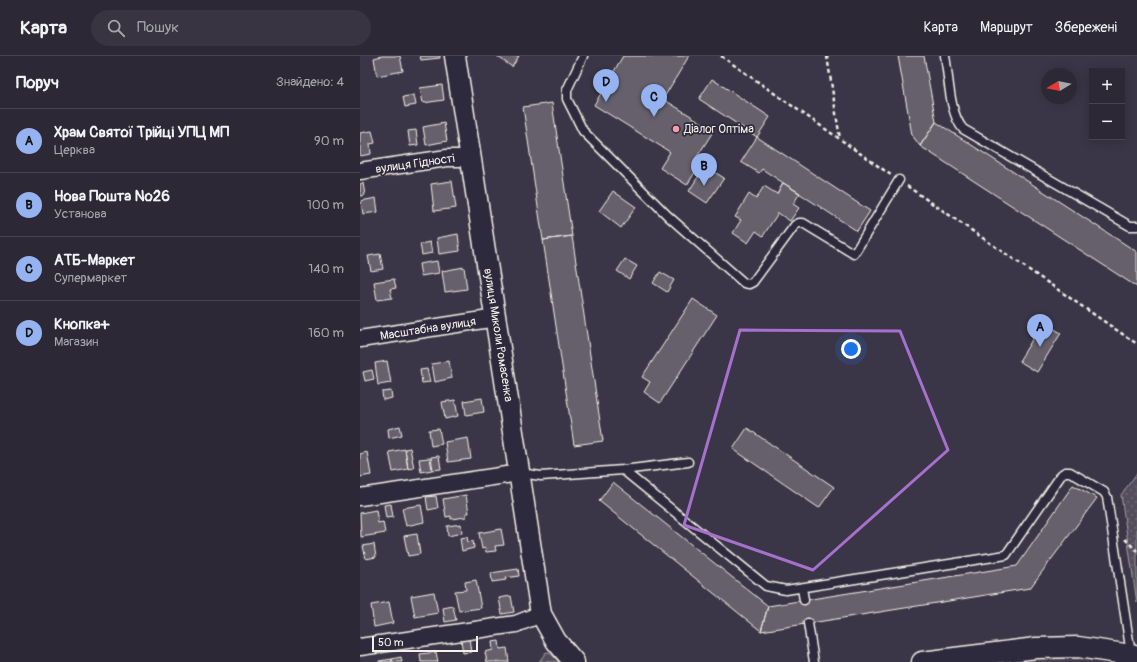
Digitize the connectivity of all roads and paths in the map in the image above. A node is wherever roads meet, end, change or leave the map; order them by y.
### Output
1 (455, 56) edge
2 (583, 56) edge
3 (721, 56) edge
4 (827, 56) edge
5 (945, 56) edge
6 (840, 139) junction
7 (471, 158) junction
8 (360, 172) edge
9 (899, 180) junction
10 (1137, 226) edge
11 (496, 318) junction
12 (360, 339) edge
13 (1137, 344) edge
14 (688, 462) dead end
15 (623, 470) junction
16 (519, 473) junction
17 (360, 497) edge
18 (802, 588) junction
19 (804, 600) dead end
20 (541, 614) junction
21 (808, 623) dead end
22 (360, 647) edge
23 (1134, 656) edge
24 (574, 662) edge
25 (814, 662) edge
26 (922, 662) edge

1 - 7 street, вулиця Миколи Ромасенка
2 - 9 lane
3 - 6 path
4 - 6 path
5 - 10 lane
6 - 9 path
7 - 8 street, вулиця Гідності
7 - 11 street, вулиця Миколи Ромасенка
9 - 13 path
11 - 12 street, Масштабна вулиця
11 - 16 street, вулиця Миколи Ромасенка
14 - 15 lane
15 - 16 lane
15 - 18 lane
16 - 17 street
16 - 20 street, вулиця Миколи Ромасенка
18 - 19 lane
18 - 23 lane
20 - 22 street
20 - 24 street
21 - 25 lane
23 - 26 street

